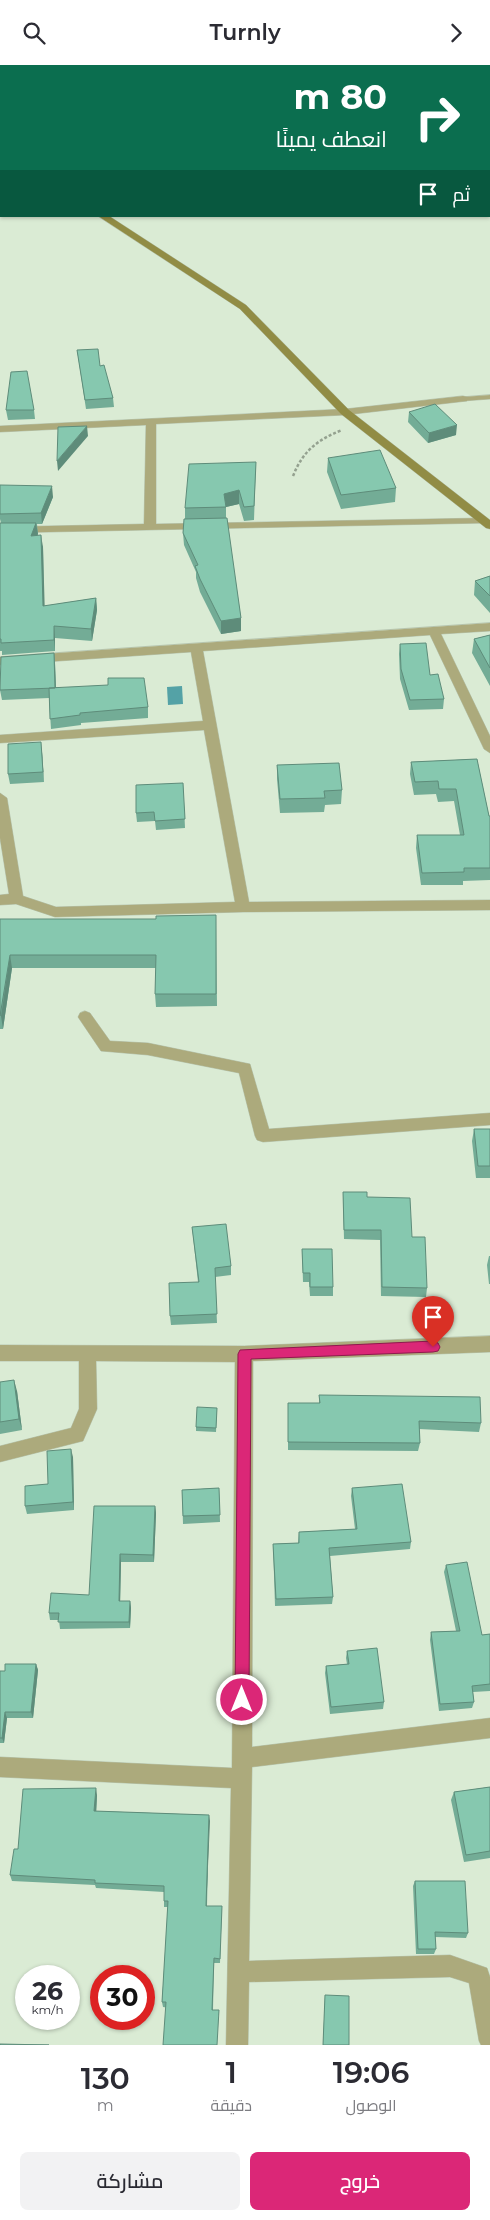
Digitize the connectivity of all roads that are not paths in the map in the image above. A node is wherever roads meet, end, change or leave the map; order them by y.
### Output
1 (104, 217) edge
2 (490, 397) edge
3 (463, 399) joint
4 (345, 412) junction
5 (151, 421) junction
6 (0, 429) edge
7 (487, 523) edge
8 (150, 527) junction
9 (0, 530) edge
10 (490, 627) edge
11 (434, 631) junction
12 (196, 648) junction
13 (0, 661) edge
14 (210, 725) junction
15 (0, 739) edge
16 (490, 749) edge
17 (0, 798) edge
18 (17, 899) junction
19 (0, 900) edge
20 (490, 905) edge
21 (243, 907) junction
22 (85, 1017) dead end
23 (490, 1119) edge
24 (490, 1345) edge
25 (0, 1353) edge
26 (87, 1353) junction
27 (244, 1354) junction
28 (0, 1454) edge
29 (490, 1728) edge
30 (242, 1757) junction
31 (0, 1771) edge
32 (240, 1778) junction
33 (238, 1972) junction
34 (490, 2041) edge
35 (237, 2045) edge

1 - 4 street
2 - 3 lane
3 - 4 street
4 - 5 street
4 - 7 street
5 - 6 street
5 - 8 street
7 - 8 street
8 - 9 street
10 - 11 street
11 - 12 street
11 - 16 street
12 - 13 street
12 - 14 street
14 - 15 street
14 - 21 street
17 - 18 street
18 - 19 street
18 - 21 street
20 - 21 street
22 - 23 street
24 - 27 street
25 - 26 street
26 - 27 street
26 - 28 street
27 - 30 street
29 - 30 street
30 - 32 street
31 - 32 street
32 - 33 street
33 - 34 street
33 - 35 street

